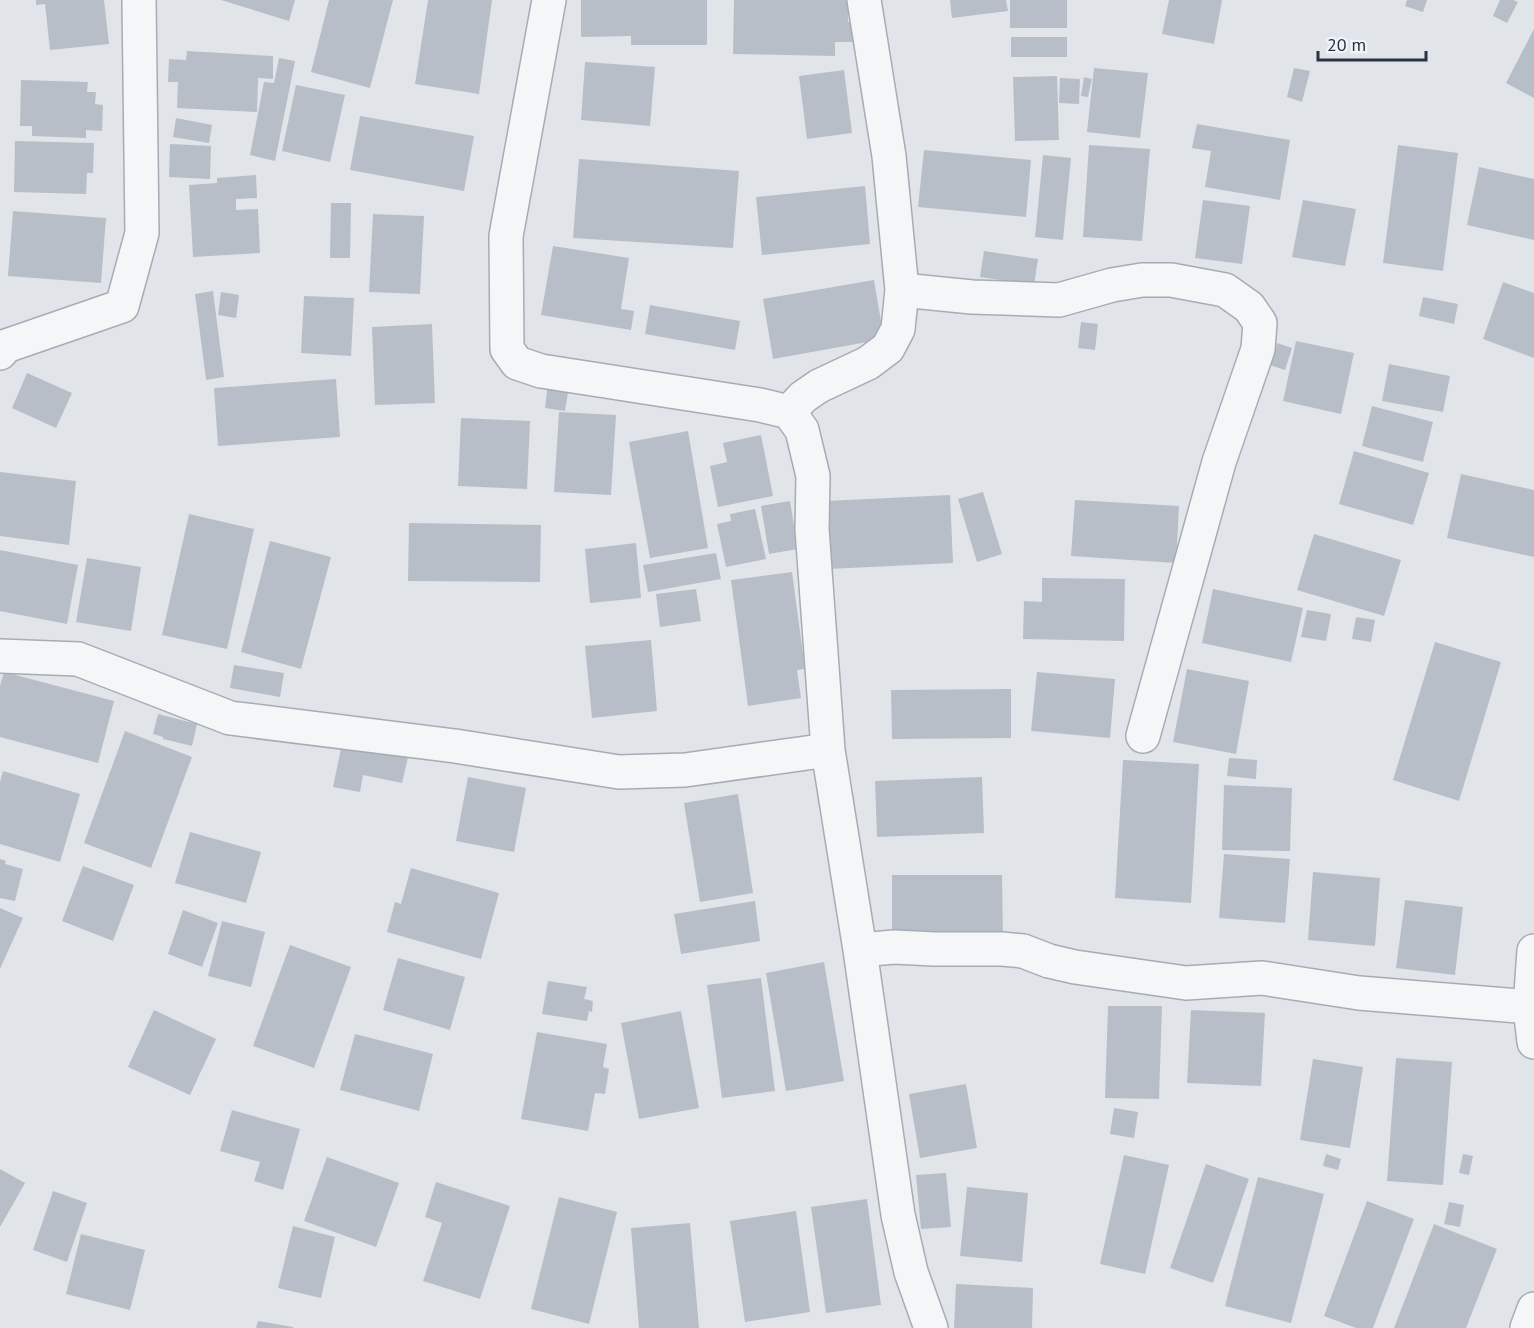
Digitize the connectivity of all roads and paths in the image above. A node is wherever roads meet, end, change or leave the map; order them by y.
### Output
1 (139, 0) edge
2 (549, 0) edge
3 (864, 0) edge
4 (902, 290) junction
5 (2, 346) edge
6 (789, 412) junction
7 (0, 656) edge
8 (1143, 736) dead end
9 (828, 750) junction
10 (860, 950) junction
11 (1534, 951) edge
12 (1530, 1007) junction
13 (1534, 1042) edge
14 (1534, 1309) edge
15 (932, 1328) edge
16 (1527, 1328) edge

1 - 5 street
2 - 6 street
3 - 4 street
4 - 6 street
4 - 8 street
6 - 9 street
7 - 9 street
9 - 10 street
10 - 12 street
10 - 15 street
11 - 12 street
12 - 13 street
14 - 16 street

